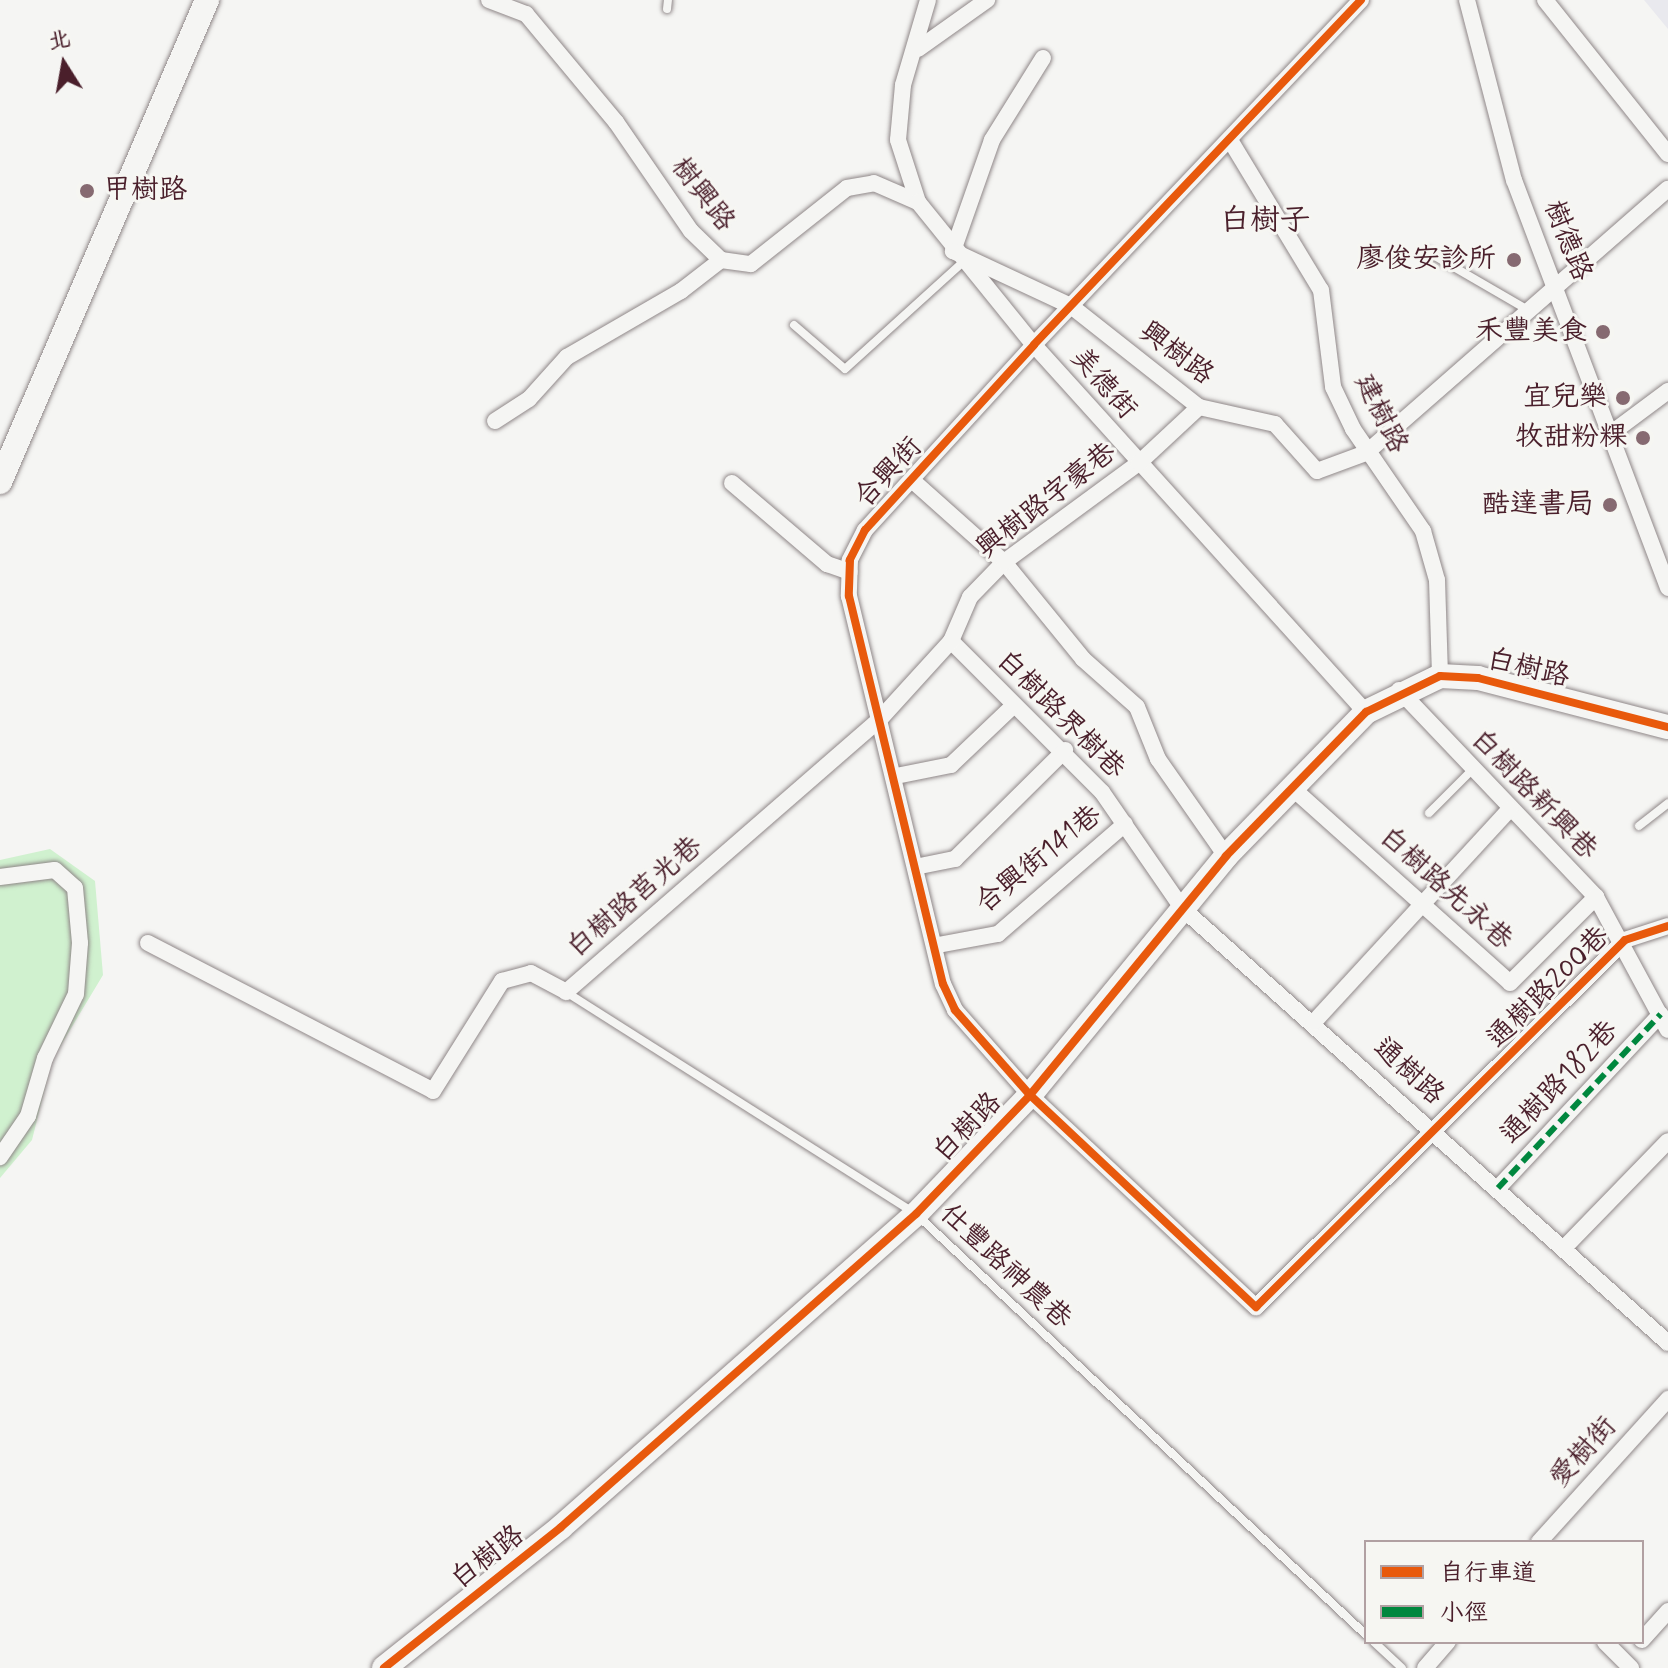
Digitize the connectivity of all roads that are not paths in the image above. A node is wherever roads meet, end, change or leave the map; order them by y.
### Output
1 (207, 0) edge
2 (489, 0) edge
3 (928, 0) edge
4 (987, 0) edge
5 (1467, 0) edge
6 (1545, 0) edge
7 (1356, 2) edge
8 (918, 49) junction
9 (1043, 58) dead end
10 (1230, 140) junction
11 (1668, 154) edge
12 (1668, 189) edge
13 (918, 202) junction
14 (1428, 252) dead end
15 (958, 256) junction
16 (721, 260) junction
17 (1557, 286) junction
18 (1071, 306) junction
19 (1528, 311) junction
20 (794, 325) dead end
21 (1034, 345) junction
22 (1668, 391) edge
23 (1199, 407) junction
24 (495, 421) dead end
25 (1613, 432) junction
26 (1366, 453) junction
27 (1139, 463) junction
28 (913, 481) junction
29 (0, 482) edge
30 (732, 483) dead end
31 (1004, 562) junction
32 (850, 572) junction
33 (1668, 588) edge
34 (951, 641) junction
35 (1440, 676) junction
36 (1399, 690) junction
37 (1013, 706) junction
38 (1366, 712) junction
39 (880, 719) junction
40 (1668, 727) edge
41 (1065, 750) junction
42 (1472, 770) junction
43 (896, 776) junction
44 (1290, 786) junction
45 (1668, 803) edge
46 (1510, 809) junction
47 (1429, 813) dead end
48 (1125, 824) junction
49 (1639, 826) dead end
50 (1226, 856) junction
51 (915, 867) junction
52 (0, 877) edge
53 (1596, 897) junction
54 (1423, 904) junction
55 (1182, 908) junction
56 (1668, 926) edge
57 (1625, 940) junction
58 (148, 943) dead end
59 (938, 945) junction
60 (566, 992) junction
61 (1314, 1022) junction
62 (1664, 1022) edge
63 (1030, 1095) junction
64 (1436, 1132) junction
65 (1668, 1141) edge
66 (0, 1157) edge
67 (1498, 1188) junction
68 (916, 1214) junction
69 (1564, 1248) junction
70 (1668, 1343) edge
71 (1668, 1399) edge
72 (1541, 1540) edge
73 (1668, 1611) edge
74 (1364, 1633) edge
75 (1644, 1638) edge
76 (1376, 1644) edge
77 (1446, 1644) edge
78 (1607, 1644) edge
79 (1639, 1644) edge
80 (1628, 1664) edge
81 (384, 1668) edge
82 (1402, 1668) edge
83 (1425, 1668) edge

1 - 29 street
2 - 16 street, 樹興路
3 - 8 street, 美德街
4 - 8 street
5 - 17 street, 樹德路
6 - 11 street
7 - 10 street, 合興街
8 - 13 street, 美德街
9 - 15 street
10 - 18 street, 合興街
10 - 26 street, 建樹路
12 - 17 street
13 - 15 street, 美德街
13 - 16 street, 樹興路
14 - 19 lane
15 - 18 street, 興樹路
15 - 20 lane
15 - 21 street, 美德街
16 - 24 street
17 - 19 street
17 - 25 street, 樹德路
18 - 21 street, 合興街
18 - 23 street, 興樹路
19 - 26 street
21 - 27 street, 美德街
21 - 28 street, 合興街
22 - 25 street
23 - 26 street, 興樹路
23 - 27 street, 興樹路字豪巷
25 - 33 street, 樹德路
26 - 35 street, 建樹路
27 - 31 street, 興樹路字豪巷
27 - 38 street, 美德街
28 - 31 street
28 - 32 street, 合興街
30 - 32 street
31 - 34 street, 興樹路字豪巷
31 - 50 street
32 - 39 street, 合興街
34 - 37 street, 白樹路界樹巷
34 - 39 street, 興樹路字豪巷
35 - 36 street, 白樹路
35 - 40 street, 白樹路
36 - 38 street, 白樹路
36 - 42 street, 白樹路新興巷
37 - 41 street, 白樹路界樹巷
37 - 43 street
38 - 44 street, 白樹路
39 - 43 street, 合興街
39 - 60 street, 白樹路莒光巷
41 - 48 street, 白樹路界樹巷
41 - 51 street
42 - 46 street, 白樹路新興巷
42 - 47 lane
43 - 51 street, 合興街
44 - 50 street, 白樹路
44 - 54 street, 白樹路先永巷
45 - 49 lane
46 - 53 street, 白樹路新興巷
46 - 54 street
48 - 55 street, 白樹路界樹巷
48 - 59 street, 合興街141巷
50 - 55 street, 白樹路
51 - 59 street, 合興街
52 - 66 street
53 - 54 street, 白樹路先永巷
53 - 57 street, 白樹路新興巷
54 - 61 street
55 - 61 street, 通樹路
55 - 63 street, 白樹路
56 - 57 street, 通樹路200巷
57 - 62 street, 白樹路新興巷
57 - 64 street, 通樹路200巷
58 - 60 street, 白樹路莒光巷
59 - 63 street, 合興街
60 - 68 lane, 仕豐路神農巷
61 - 64 street, 通樹路
62 - 67 street, 通樹路182巷
63 - 64 street, 通樹路200巷
63 - 68 street, 白樹路
64 - 67 street, 通樹路
65 - 69 street
67 - 69 street, 通樹路
68 - 74 lane, 仕豐路神農巷
68 - 81 street, 白樹路
69 - 70 street, 通樹路
71 - 72 street, 愛樹街
73 - 75 street
76 - 82 lane
77 - 83 street
78 - 80 street
79 - 80 street

